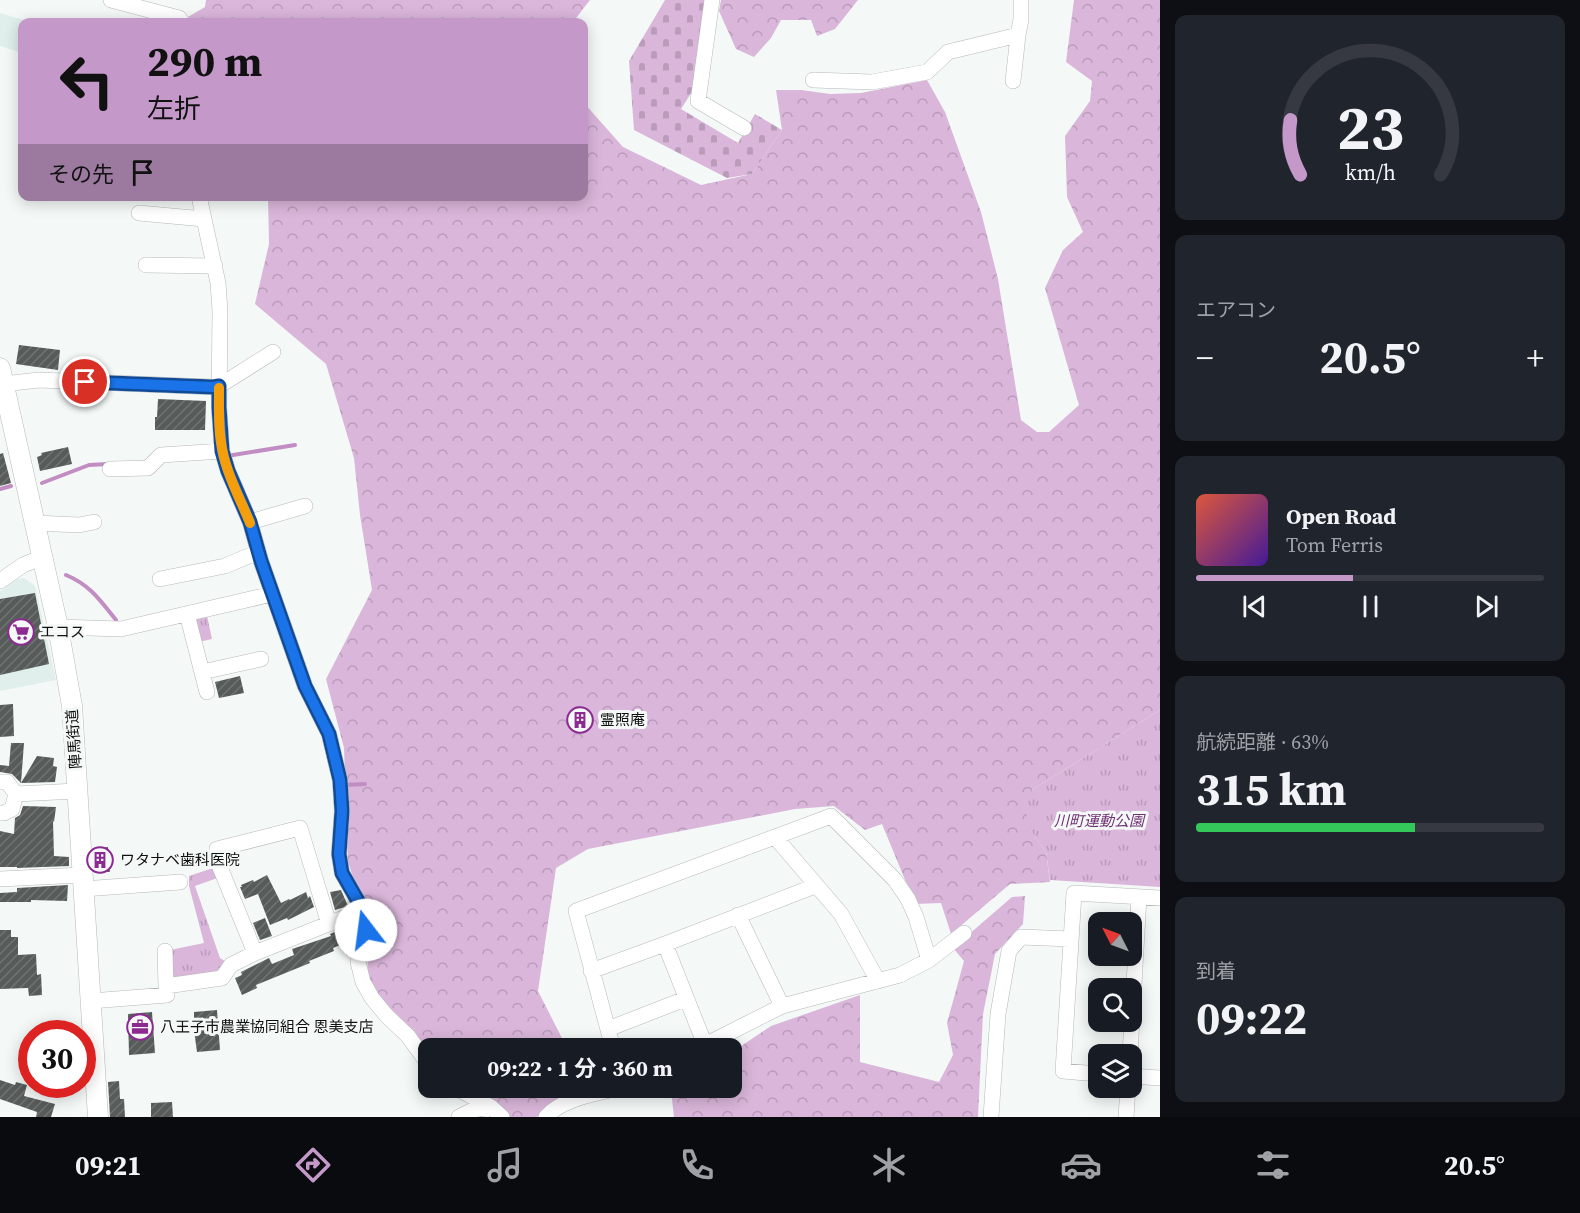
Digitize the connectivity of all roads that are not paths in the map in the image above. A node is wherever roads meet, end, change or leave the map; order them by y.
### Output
1 (111, 0) edge
2 (712, 0) edge
3 (1021, 0) edge
4 (179, 18) edge
5 (1018, 35) junction
6 (813, 80) dead end
7 (1014, 81) dead end
8 (744, 128) dead end
9 (201, 201) edge
10 (139, 213) dead end
11 (204, 219) junction
12 (146, 265) dead end
13 (215, 266) junction
14 (273, 352) dead end
15 (2, 376) edge
16 (219, 386) junction
17 (222, 451) junction
18 (110, 469) dead end
19 (305, 506) dead end
20 (94, 522) dead end
21 (250, 522) junction
22 (35, 523) junction
23 (258, 552) junction
24 (42, 557) junction
25 (160, 579) dead end
26 (0, 581) edge
27 (272, 594) junction
28 (187, 614) junction
29 (58, 627) junction
30 (261, 659) dead end
31 (202, 672) junction
32 (207, 692) dead end
33 (0, 782) edge
34 (77, 791) junction
35 (16, 794) junction
36 (0, 813) edge
37 (775, 837) junction
38 (0, 879) edge
39 (83, 882) junction
40 (180, 882) dead end
41 (815, 886) junction
42 (1139, 897) junction
43 (1160, 898) edge
44 (361, 911) junction
45 (738, 915) junction
46 (329, 924) junction
47 (964, 933) dead end
48 (1071, 939) junction
49 (665, 944) junction
50 (165, 951) dead end
51 (255, 953) junction
52 (929, 960) junction
53 (591, 970) junction
54 (878, 981) junction
55 (167, 997) junction
56 (686, 999) junction
57 (91, 1001) junction
58 (782, 1006) junction
59 (608, 1029) junction
60 (610, 1038) edge
61 (697, 1038) edge
62 (717, 1038) edge
63 (1131, 1044) edge
64 (418, 1050) edge
65 (1088, 1073) edge
66 (1142, 1077) edge
67 (1160, 1078) edge
68 (473, 1098) edge
69 (583, 1098) edge
70 (1127, 1098) edge
71 (496, 1112) edge
72 (465, 1116) edge
73 (98, 1117) edge
74 (546, 1117) edge
75 (991, 1117) edge
76 (1126, 1117) edge

1 - 4 street
2 - 8 street
3 - 5 street
5 - 6 street
5 - 7 street
9 - 11 street
10 - 11 street
11 - 13 street
12 - 13 street
13 - 16 street
14 - 16 street
15 - 16 street
15 - 22 main road, 陣馬街道
16 - 17 street
17 - 18 street
17 - 21 street
19 - 21 street
20 - 22 street
21 - 23 street
22 - 24 main road, 陣馬街道
23 - 25 street
23 - 27 street
24 - 26 street
24 - 29 main road, 陣馬街道
27 - 28 street
27 - 44 street
28 - 29 street
28 - 31 street
29 - 34 main road, 陣馬街道
30 - 31 street
31 - 32 street
33 - 35 street
34 - 35 street
34 - 39 main road, 陣馬街道
35 - 36 street
37 - 41 street
37 - 52 street
37 - 53 street
38 - 39 street
39 - 40 street
39 - 57 main road, 陣馬街道
41 - 45 street
41 - 54 street
42 - 43 street
42 - 48 street
42 - 63 street
44 - 46 street
44 - 64 street
45 - 49 street
45 - 58 street
46 - 51 street
46 - 51 street
47 - 52 street
48 - 65 street
48 - 75 street
49 - 53 street
49 - 56 street
50 - 55 street
51 - 55 street
52 - 54 street
53 - 59 street
54 - 58 street
55 - 57 street
56 - 59 street
56 - 61 street
57 - 73 main road, 陣馬街道
58 - 62 street
59 - 60 street
66 - 67 street
68 - 71 street
69 - 74 street
70 - 76 street
71 - 72 street

